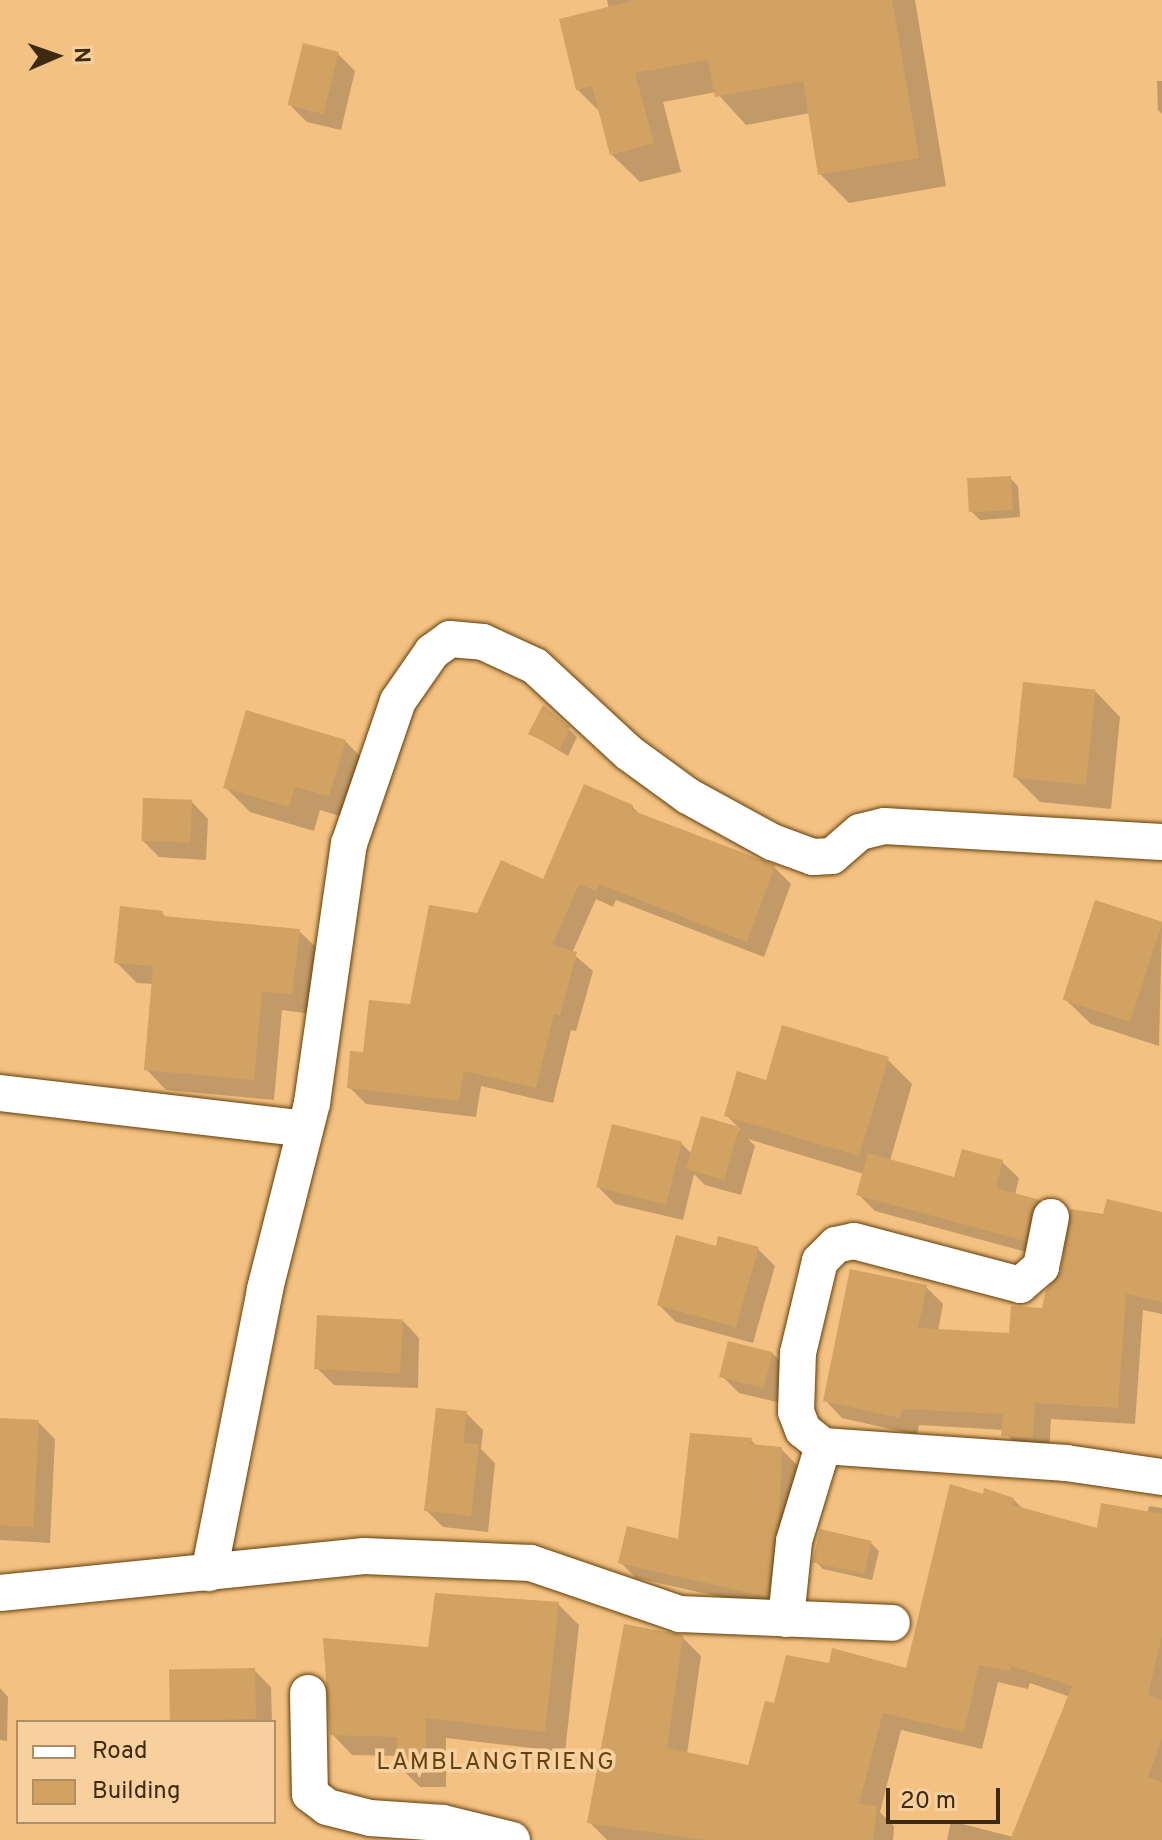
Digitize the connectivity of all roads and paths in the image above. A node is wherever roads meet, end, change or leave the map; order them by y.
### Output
1 (1162, 842) edge
2 (0, 1093) edge
3 (305, 1129) junction
4 (1051, 1217) dead end
5 (823, 1446) junction
6 (1162, 1477) edge
7 (209, 1573) junction
8 (0, 1593) edge
9 (786, 1619) junction
10 (892, 1623) dead end
11 (308, 1693) dead end
12 (512, 1840) edge

1 - 3 street
2 - 3 street
3 - 7 street
4 - 5 street
5 - 6 street
5 - 9 street
7 - 8 street
7 - 9 street
9 - 10 street
11 - 12 street

